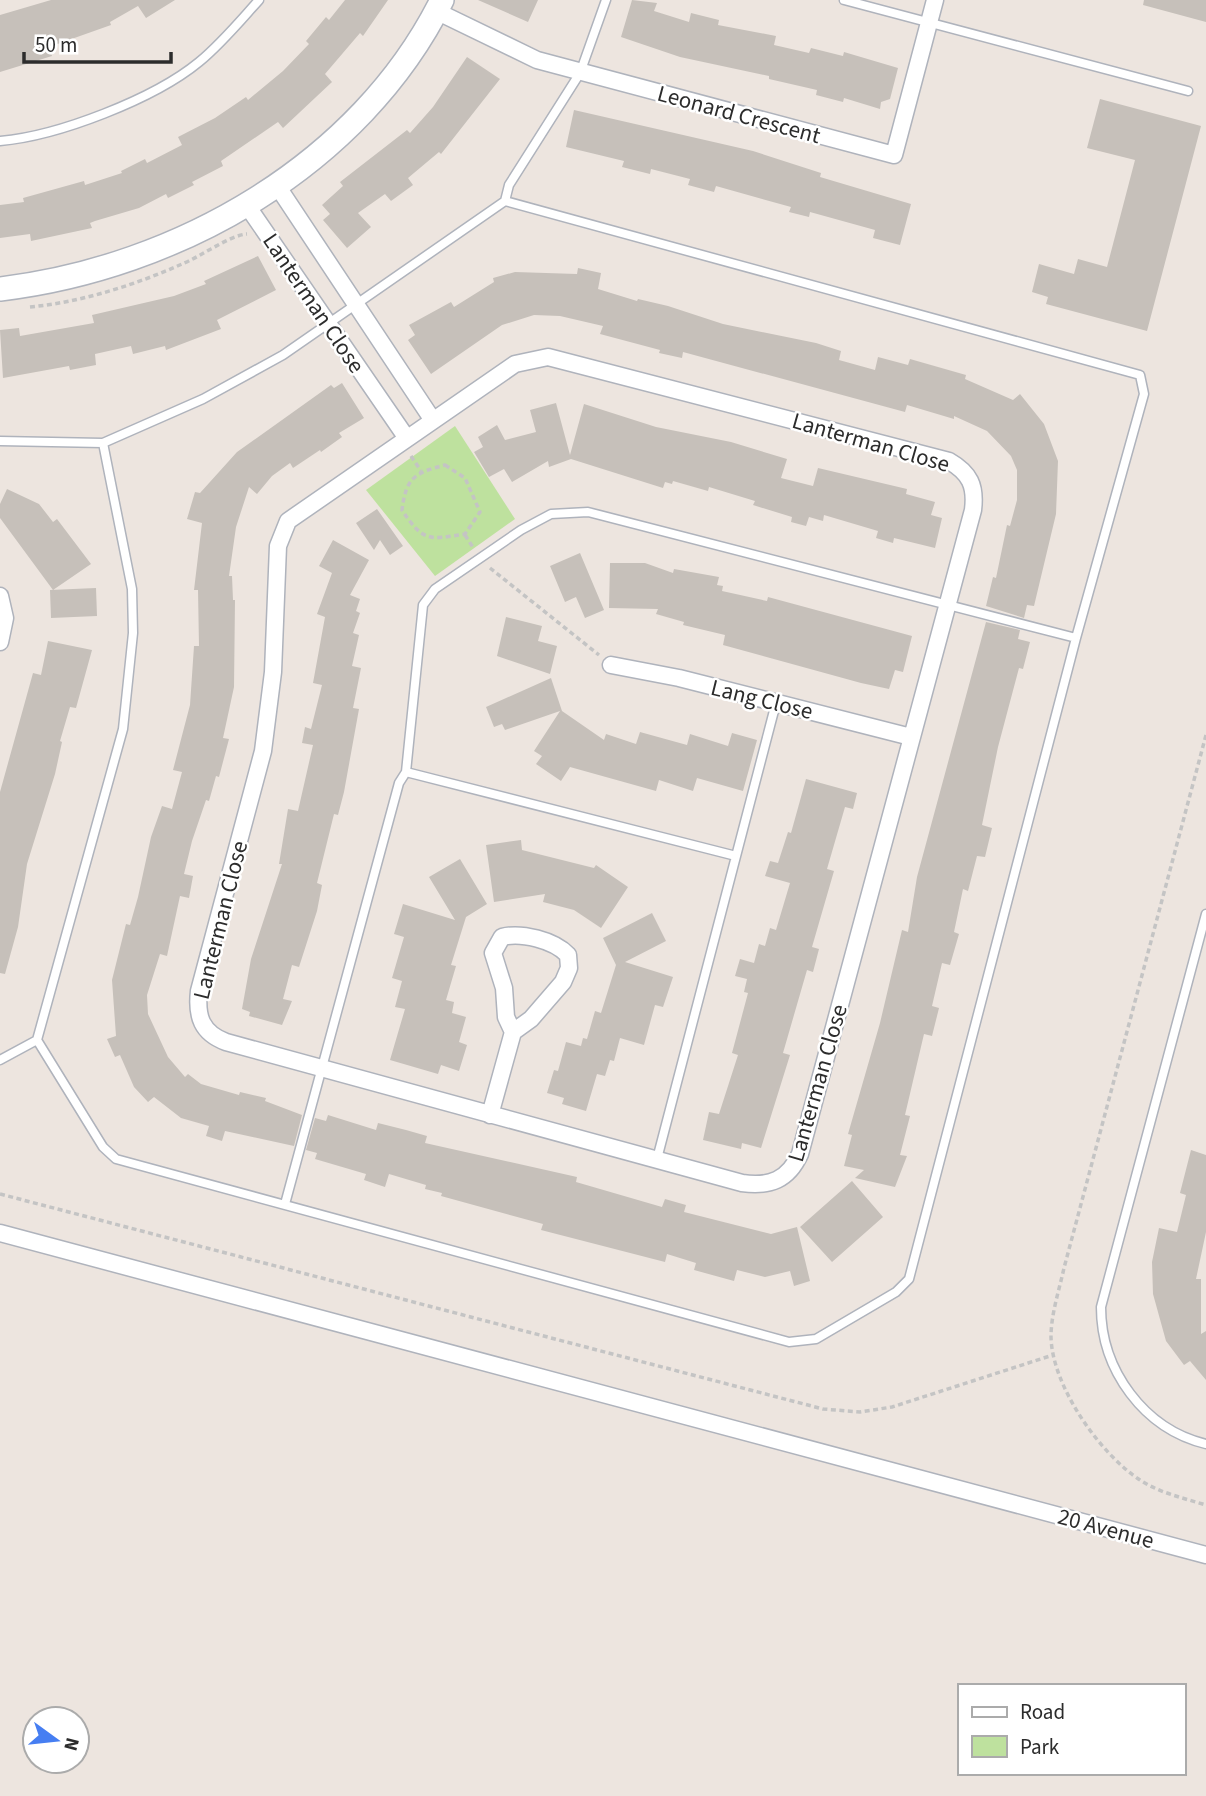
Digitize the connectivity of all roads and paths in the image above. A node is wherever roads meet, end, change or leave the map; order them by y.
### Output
1 (259, 0) edge
2 (606, 0) edge
3 (844, 0) edge
4 (935, 0) edge
5 (439, 5) edge
6 (930, 22) junction
7 (580, 73) junction
8 (1188, 91) dead end
9 (0, 141) edge
10 (276, 184) junction
11 (505, 201) junction
12 (246, 204) junction
13 (0, 289) edge
14 (356, 304) junction
15 (328, 324) junction
16 (432, 419) junction
17 (405, 437) junction
18 (0, 441) edge
19 (103, 443) junction
20 (411, 456) dead end
21 (421, 471) junction
22 (465, 534) junction
23 (479, 559) junction
24 (0, 596) edge
25 (947, 603) junction
26 (1076, 638) junction
27 (0, 642) edge
28 (611, 665) joint
29 (776, 703) junction
30 (1206, 735) edge
31 (911, 737) junction
32 (406, 772) junction
33 (736, 856) junction
34 (1206, 914) edge
35 (513, 1032) junction
36 (37, 1040) junction
37 (0, 1060) edge
38 (323, 1069) junction
39 (491, 1115) junction
40 (657, 1159) junction
41 (0, 1194) edge
42 (285, 1204) junction
43 (0, 1233) edge
44 (1053, 1355) junction
45 (1206, 1444) edge
46 (1206, 1504) edge
47 (1206, 1555) edge

1 - 9 lane
2 - 7 lane
3 - 6 lane
4 - 6 street, Leonard Crescent
5 - 7 street, Leonard Crescent
5 - 10 street
6 - 7 street, Leonard Crescent
6 - 8 lane
7 - 11 lane
10 - 12 street
10 - 14 street, Lanterman Close
11 - 14 lane
11 - 26 lane
12 - 13 street
12 - 15 street, Lanterman Close
14 - 15 lane
14 - 16 street, Lanterman Close
15 - 17 street, Lanterman Close
15 - 19 lane
16 - 17 street, Lanterman Close
16 - 25 street, Lanterman Close
17 - 38 street, Lanterman Close
18 - 19 lane
19 - 36 lane
20 - 21 path
21 - 22 path
21 - 22 path
22 - 23 path
23 - 25 lane
23 - 28 path
23 - 32 lane
24 - 27 street
25 - 26 lane
25 - 31 street, Lanterman Close
26 - 42 lane
28 - 29 street, Lang Close
29 - 31 street, Lang Close
29 - 33 lane
30 - 44 path
31 - 40 street, Lanterman Close
32 - 33 lane
32 - 38 lane
33 - 40 lane
34 - 45 lane
35 - 35 street
35 - 39 street
36 - 37 lane
36 - 42 lane
38 - 39 street, Lanterman Close
38 - 42 lane
39 - 40 street, Lanterman Close
41 - 44 path
43 - 47 street, 20 Avenue
44 - 46 path

